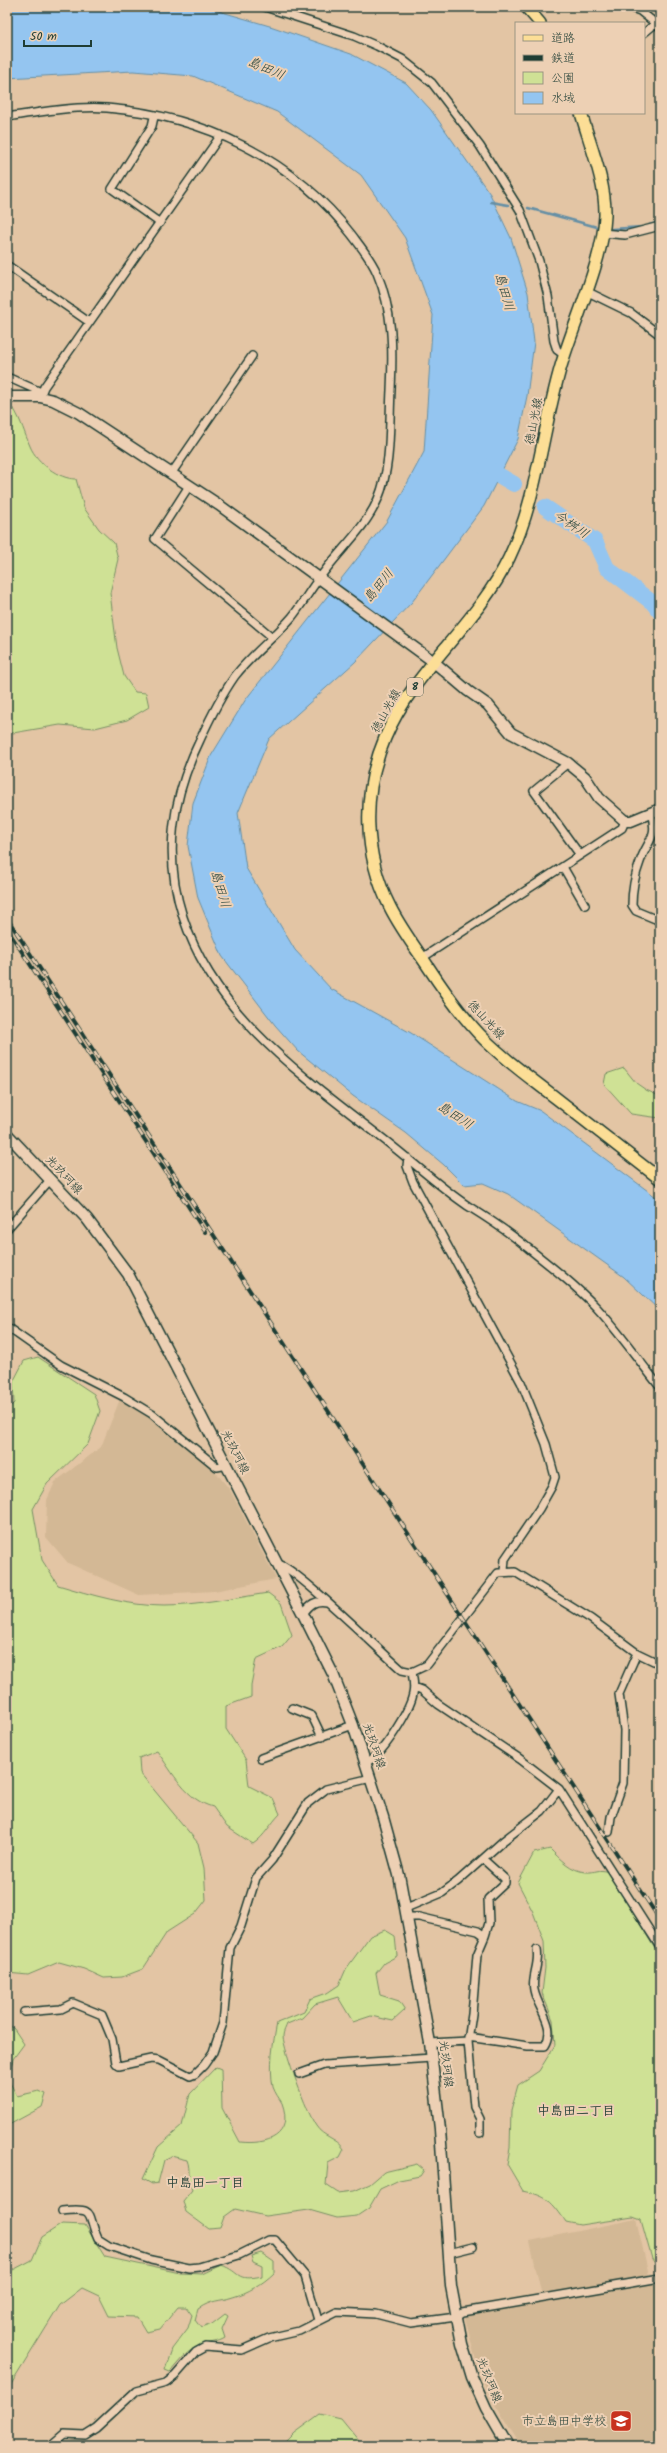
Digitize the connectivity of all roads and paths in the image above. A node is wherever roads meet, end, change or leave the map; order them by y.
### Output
1 (265, 7) edge
2 (526, 7) edge
3 (629, 7) edge
4 (539, 22) edge
5 (658, 26) edge
6 (645, 32) edge
7 (581, 114) edge
8 (154, 116) junction
9 (7, 117) edge
10 (221, 135) junction
11 (160, 223) junction
12 (660, 226) edge
13 (602, 233) junction
14 (7, 265) edge
15 (586, 291) junction
16 (89, 322) junction
17 (660, 335) edge
18 (564, 355) junction
19 (252, 356) dead end
20 (7, 377) edge
21 (40, 395) junction
22 (7, 397) edge
23 (171, 474) junction
24 (189, 486) junction
25 (323, 580) junction
26 (272, 638) junction
27 (430, 659) junction
28 (568, 763) junction
29 (655, 811) edge
30 (625, 821) junction
31 (580, 855) junction
32 (563, 867) junction
33 (585, 905) dead end
34 (660, 921) edge
35 (422, 958) junction
36 (7, 1134) edge
37 (408, 1158) junction
38 (660, 1179) edge
39 (50, 1180) junction
40 (7, 1229) edge
41 (7, 1327) edge
42 (660, 1387) edge
43 (227, 1465) junction
44 (278, 1564) junction
45 (504, 1571) junction
46 (327, 1602) junction
47 (303, 1614) junction
48 (637, 1654) junction
49 (660, 1664) edge
50 (412, 1672) junction
51 (414, 1687) junction
52 (292, 1708) dead end
53 (353, 1725) junction
54 (322, 1737) junction
55 (261, 1758) dead end
56 (366, 1762) junction
57 (371, 1778) junction
58 (559, 1789) junction
59 (609, 1832) dead end
60 (484, 1860) junction
61 (407, 1912) junction
62 (484, 1936) junction
63 (660, 1948) edge
64 (537, 1950) dead end
65 (24, 2012) dead end
66 (468, 2039) junction
67 (430, 2043) junction
68 (432, 2058) junction
69 (299, 2074) dead end
70 (480, 2133) dead end
71 (62, 2211) dead end
72 (473, 2247) dead end
73 (448, 2253) junction
74 (660, 2278) edge
75 (456, 2317) junction
76 (318, 2320) junction
77 (50, 2446) edge
78 (508, 2446) edge

1 - 18 street
2 - 4 main road
3 - 5 street
5 - 6 street
7 - 13 main road, 徳山光線 / 8
8 - 9 street
8 - 10 street
8 - 11 street
10 - 11 street
10 - 25 street
11 - 16 street
12 - 13 street
13 - 15 main road, 徳山光線 / 8
14 - 16 street
15 - 17 street
15 - 18 main road, 徳山光線 / 8
16 - 21 street
18 - 27 main road, 徳山光線 / 8
19 - 23 street
20 - 21 street
21 - 22 main road
21 - 23 main road
23 - 24 main road
24 - 25 main road
24 - 26 street
25 - 26 street
25 - 27 main road
26 - 37 street
27 - 28 main road
27 - 35 main road, 徳山光線 / 8
28 - 30 main road
28 - 31 street
29 - 30 main road
29 - 34 street
30 - 31 street
31 - 32 street
32 - 33 street
32 - 35 street
35 - 38 main road, 徳山光線 / 8
36 - 39 main road, 光玖珂線
37 - 42 street
37 - 45 street
39 - 40 street
39 - 43 main road, 光玖珂線
41 - 43 street
43 - 44 main road, 光玖珂線
44 - 46 street
44 - 47 main road, 光玖珂線
45 - 48 street
45 - 50 street
46 - 47 street
46 - 50 street
47 - 53 main road, 光玖珂線
48 - 49 street
48 - 59 street
50 - 51 street
51 - 56 street
51 - 58 street
52 - 54 street
53 - 54 street
53 - 56 main road, 光玖珂線
54 - 55 street
56 - 57 main road, 光玖珂線
57 - 61 main road, 光玖珂線
57 - 65 street
58 - 60 street
58 - 63 street
60 - 61 street
60 - 62 street
61 - 62 street
61 - 67 main road, 光玖珂線
62 - 66 street
64 - 66 street
66 - 67 street
66 - 70 street
67 - 68 main road, 光玖珂線
68 - 69 street
68 - 73 main road, 光玖珂線
71 - 76 street
72 - 73 street
73 - 75 main road, 光玖珂線
74 - 75 street
75 - 76 street
75 - 78 main road, 光玖珂線
76 - 77 street

